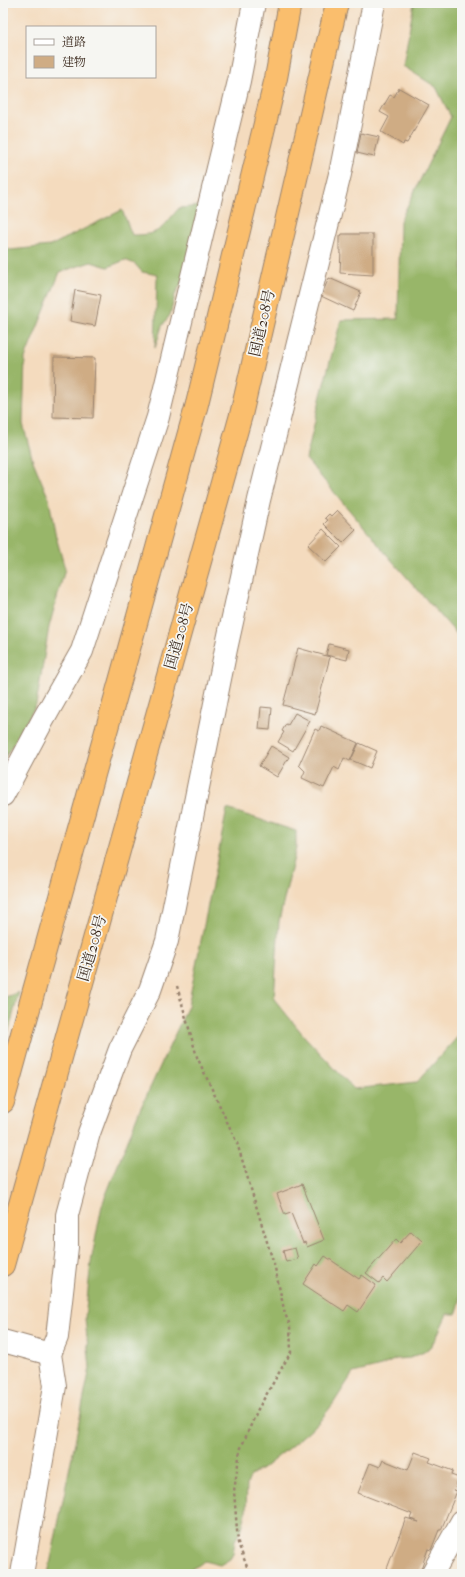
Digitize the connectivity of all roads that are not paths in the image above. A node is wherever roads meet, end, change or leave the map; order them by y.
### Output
1 (254, 3) edge
2 (290, 3) edge
3 (337, 3) edge
4 (374, 3) edge
5 (3, 795) edge
6 (3, 1102) edge
7 (3, 1265) edge
8 (6, 1341) edge
9 (50, 1354) junction
10 (462, 1521) edge
11 (22, 1574) edge
12 (432, 1574) edge

1 - 5 street
2 - 6 highway
3 - 7 highway, 国道208号
4 - 9 street
8 - 9 street
9 - 11 street
10 - 12 street

